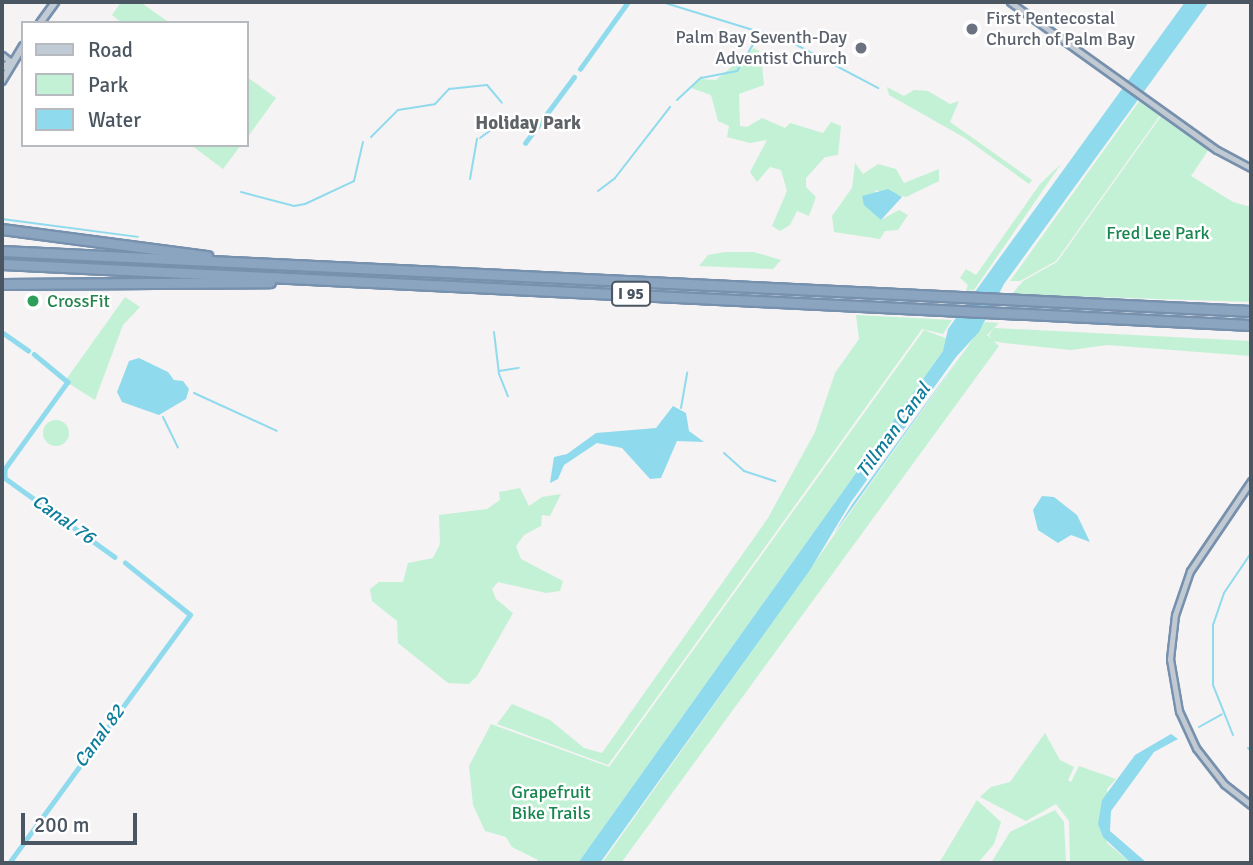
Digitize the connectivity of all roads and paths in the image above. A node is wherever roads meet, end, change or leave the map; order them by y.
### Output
1 (55, 2) edge
2 (1010, 2) edge
3 (41, 21) edge
4 (21, 48) edge
5 (2, 55) edge
6 (6, 66) edge
7 (2, 81) edge
8 (1251, 168) edge
9 (2, 229) edge
10 (2, 251) edge
11 (243, 262) junction
12 (2, 264) edge
13 (310, 279) junction
14 (2, 285) edge
15 (1251, 311) edge
16 (1251, 325) edge
17 (1251, 481) edge
18 (1251, 805) edge

1 - 3 main road
2 - 8 street
4 - 6 main road
5 - 6 street
6 - 7 main road
9 - 11 highway
10 - 11 highway, I 95
11 - 15 highway, I 95
12 - 13 highway, I 95
13 - 14 highway
13 - 16 highway, I 95
17 - 18 street

